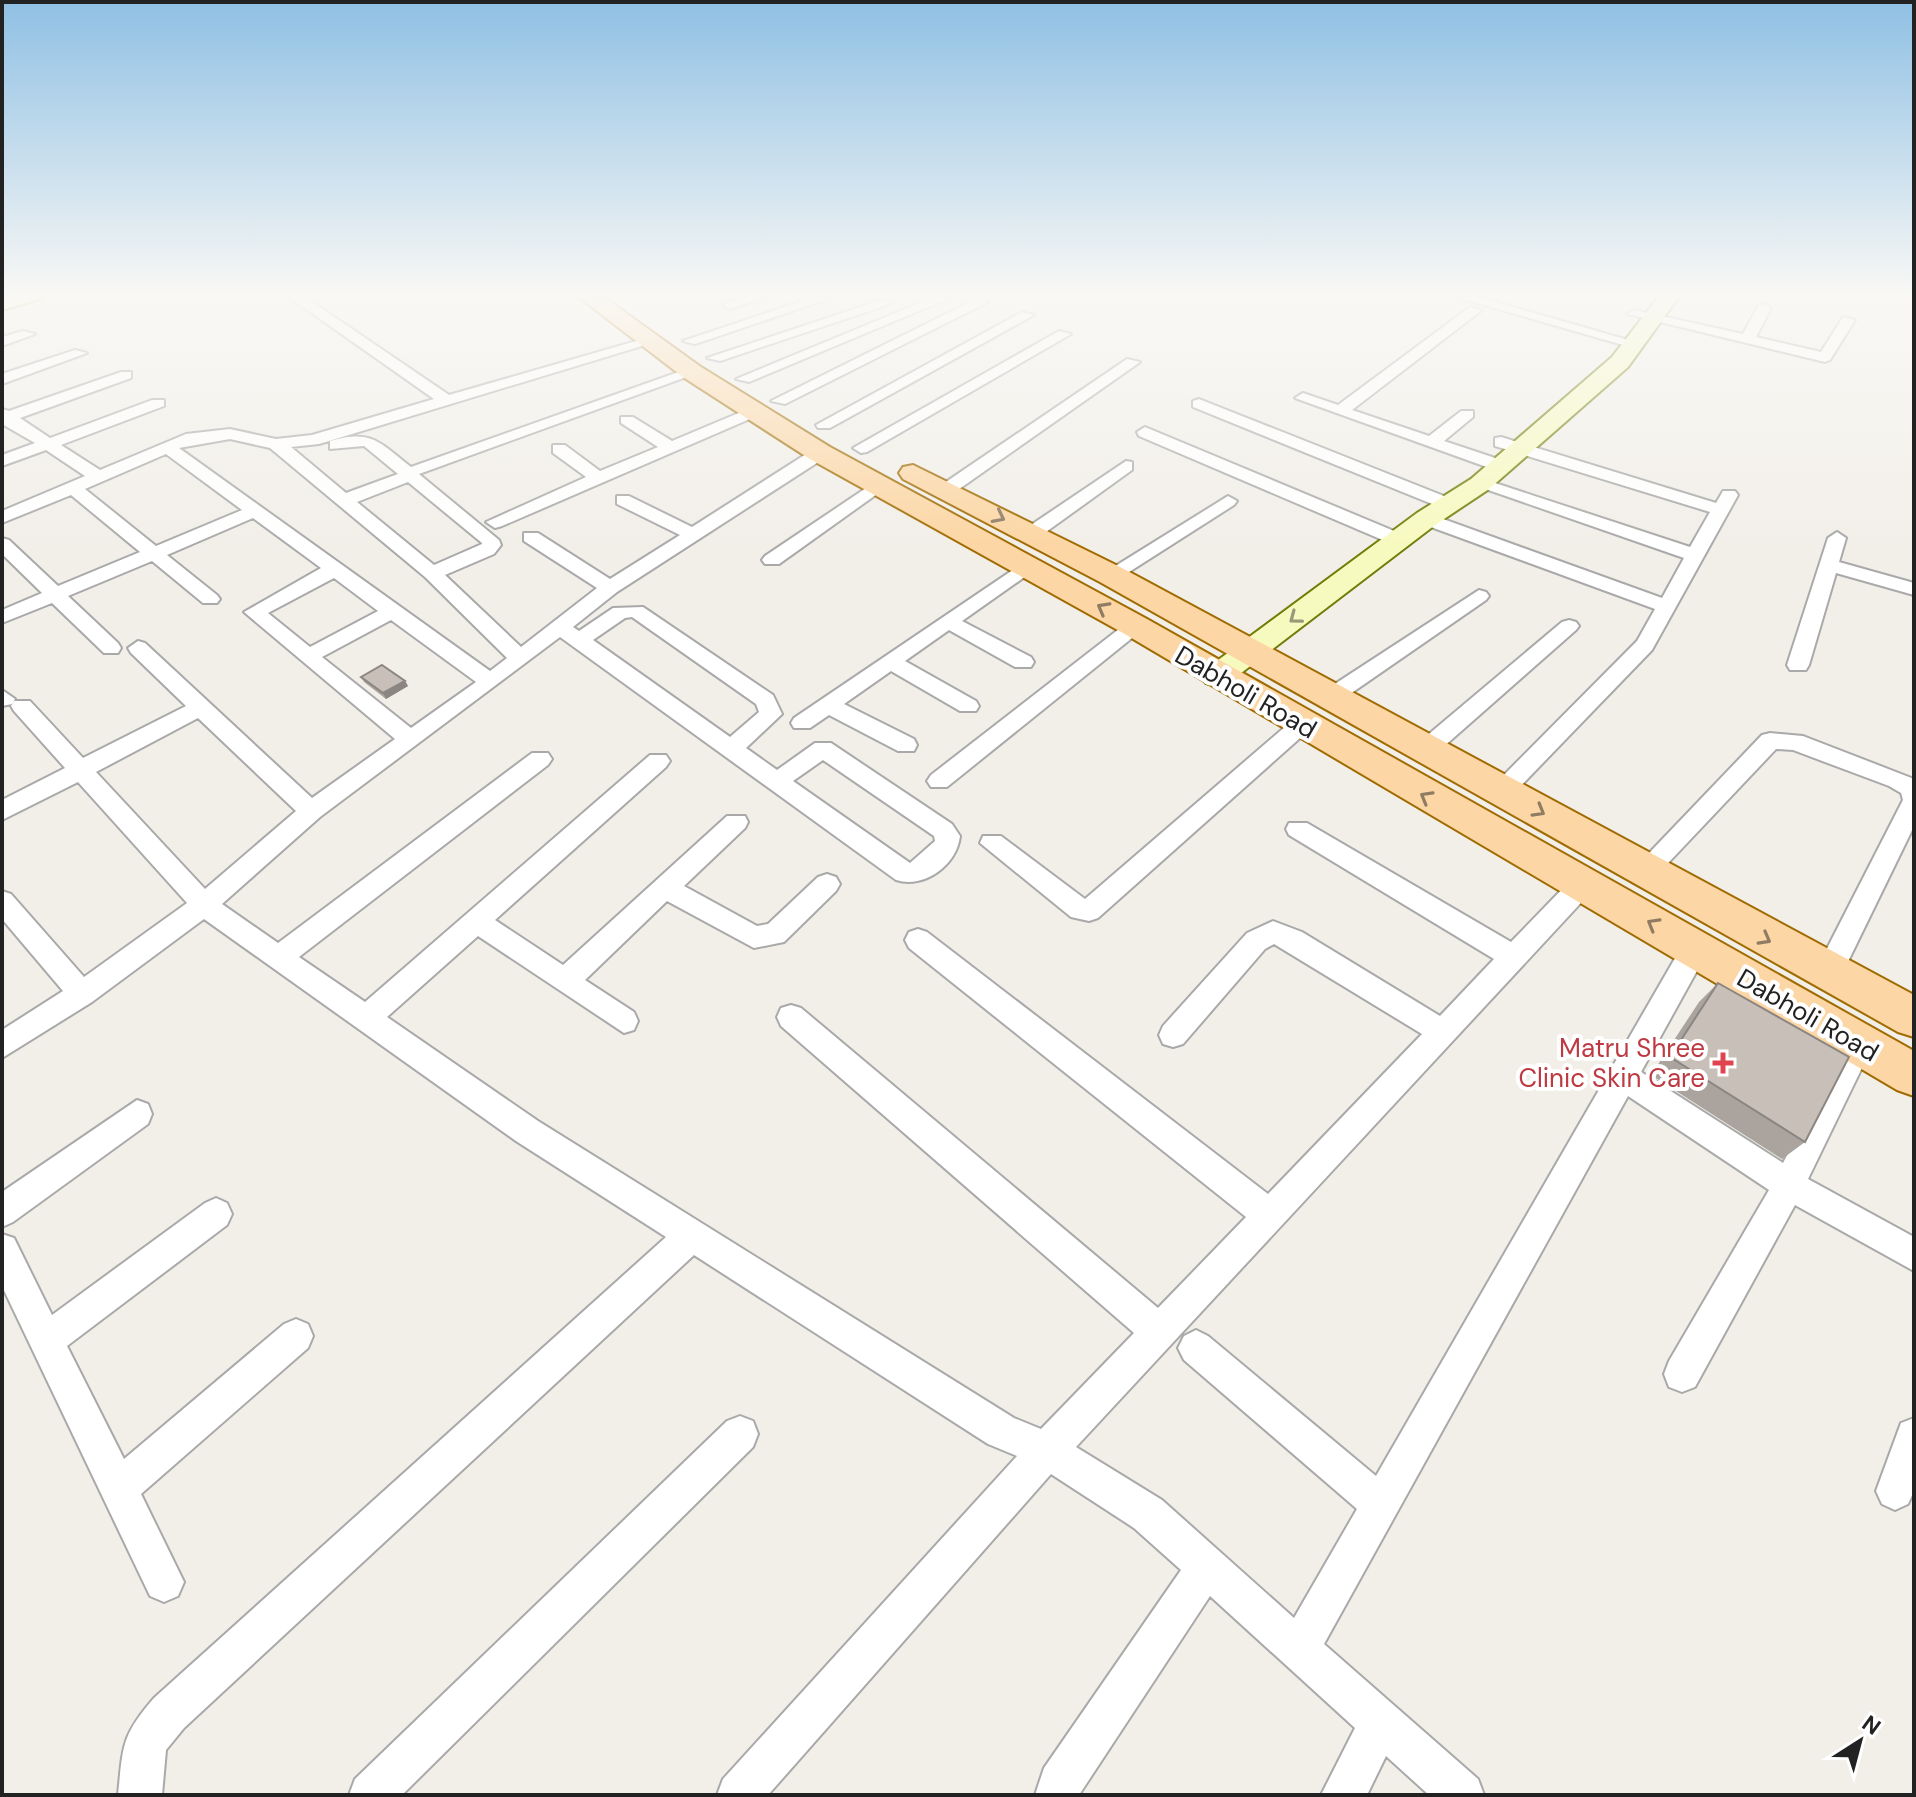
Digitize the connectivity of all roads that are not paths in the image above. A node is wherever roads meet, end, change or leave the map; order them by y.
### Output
1 (115, 379) edge
2 (415, 379) edge
3 (522, 379) edge
4 (666, 379) edge
5 (718, 379) edge
6 (744, 379) edge
7 (824, 379) edge
8 (921, 379) edge
9 (984, 379) edge
10 (1108, 379) edge
11 (1383, 379) edge
12 (1590, 379) edge
13 (1303, 398) dead end
14 (447, 401) junction
15 (779, 401) junction
16 (158, 403) dead end
17 (1199, 404) dead end
18 (1340, 411) junction
19 (753, 412) junction
20 (1467, 414) dead end
21 (4, 417) edge
22 (627, 420) dead end
23 (1145, 432) dead end
24 (822, 439) junction
25 (1432, 442) junction
26 (48, 444) junction
27 (276, 444) junction
28 (167, 447) junction
29 (670, 447) junction
30 (861, 448) junction
31 (559, 449) dead end
32 (295, 459) junction
33 (1497, 460) junction
34 (2, 461) edge
35 (1126, 466) dead end
36 (414, 472) junction
37 (99, 477) junction
38 (598, 478) junction
39 (878, 485) junction
40 (73, 488) junction
41 (946, 490) junction
42 (345, 500) junction
43 (623, 500) dead end
44 (1228, 501) dead end
45 (1435, 507) junction
46 (255, 511) junction
47 (2, 518) edge
48 (495, 522) dead end
49 (1032, 533) junction
50 (694, 535) junction
51 (1387, 535) junction
52 (531, 537) dead end
53 (1837, 538) dead end
54 (2, 544) edge
55 (153, 553) junction
56 (1695, 555) junction
57 (772, 560) dead end
58 (1830, 565) junction
59 (1026, 567) junction
60 (335, 569) junction
61 (432, 573) junction
62 (1111, 575) junction
63 (610, 588) junction
64 (1914, 589) edge
65 (55, 595) junction
66 (1479, 596) dead end
67 (210, 599) dead end
68 (1666, 606) junction
69 (393, 611) junction
70 (2, 617) edge
71 (949, 622) junction
72 (1135, 626) junction
73 (1569, 626) dead end
74 (569, 634) junction
75 (111, 648) dead end
76 (138, 648) dead end
77 (308, 656) junction
78 (519, 657) junction
79 (1222, 657) junction
80 (891, 662) junction
81 (1023, 662) dead end
82 (1798, 665) dead end
83 (490, 682) junction
84 (9, 701) edge
85 (828, 705) junction
86 (968, 706) dead end
87 (201, 707) junction
88 (1315, 711) junction
89 (802, 723) dead end
90 (411, 740) junction
91 (906, 745) dead end
92 (732, 748) junction
93 (1425, 750) junction
94 (540, 759) dead end
95 (658, 761) dead end
96 (80, 770) junction
97 (777, 781) junction
98 (939, 781) dead end
99 (1503, 790) junction
100 (1914, 800) edge
101 (2, 811) edge
102 (311, 811) junction
103 (736, 822) dead end
104 (1298, 829) dead end
105 (992, 843) dead end
106 (1644, 872) junction
107 (827, 884) dead end
108 (1581, 886) junction
109 (665, 888) junction
110 (2, 901) edge
111 (204, 905) junction
112 (476, 921) junction
113 (918, 940) dead end
114 (1695, 949) junction
115 (1513, 957) junction
116 (278, 958) junction
117 (1828, 974) junction
118 (565, 981) junction
119 (82, 994) junction
120 (791, 1017) dead end
121 (1914, 1018) edge
122 (366, 1019) junction
123 (624, 1021) dead end
124 (1442, 1032) junction
125 (1173, 1035) dead end
126 (2, 1045) edge
127 (1859, 1045) junction
128 (1914, 1075) edge
129 (1622, 1076) junction
130 (137, 1114) dead end
131 (1789, 1185) junction
132 (2, 1211) edge
133 (216, 1214) dead end
134 (1268, 1214) junction
135 (692, 1235) junction
136 (2, 1250) edge
137 (1914, 1255) edge
138 (1158, 1331) junction
139 (296, 1336) dead end
140 (46, 1340) junction
141 (1196, 1348) dead end
142 (1682, 1374) dead end
143 (740, 1434) dead end
144 (1914, 1436) edge
145 (1047, 1450) junction
146 (118, 1489) junction
147 (1895, 1491) dead end
148 (1381, 1505) junction
149 (1206, 1567) junction
150 (164, 1582) dead end
151 (1299, 1649) junction
152 (1381, 1722) junction
153 (140, 1795) edge
154 (371, 1795) edge
155 (739, 1795) edge
156 (1057, 1795) edge
157 (1343, 1795) edge
158 (1462, 1795) edge

1 - 21 street
2 - 14 street
3 - 14 street
4 - 36 street
5 - 19 main road, Dabholi Road
6 - 15 main road, Dabholi Road
7 - 15 street
8 - 24 street
9 - 30 street
10 - 41 street
11 - 18 street
12 - 33 street
13 - 18 street
14 - 27 street
15 - 24 main road, Dabholi Road
16 - 26 street
17 - 45 street
18 - 25 street
19 - 24 main road, Dabholi Road
19 - 29 street
20 - 25 street
21 - 26 street
22 - 29 street
23 - 51 street
24 - 30 main road, Dabholi Road
24 - 39 main road, Dabholi Road
24 - 50 street
25 - 33 street
26 - 34 street
26 - 37 street
27 - 28 street
27 - 32 street
28 - 37 street
28 - 46 street
29 - 38 street
30 - 41 main road, Dabholi Road
31 - 38 street
32 - 36 street
32 - 42 street
33 - 45 street
33 - 56 street
33 - 56 street
35 - 49 street
36 - 42 street
36 - 61 street
37 - 40 street
38 - 48 street
39 - 57 street
39 - 59 main road, Dabholi Road
40 - 47 street
40 - 55 street
41 -> 49 main road, Dabholi Road
42 - 61 street
43 - 50 street
44 - 62 street
45 - 51 street
45 - 68 street
46 - 55 street
46 - 60 street
49 - 62 main road, Dabholi Road
50 - 63 street
51 - 79 street
52 - 63 street
53 - 58 street
54 - 65 street
55 - 65 street
55 - 67 street
56 - 68 street
58 - 64 street
58 - 82 street
59 - 71 street
72 -> 59 main road, Dabholi Road
60 - 69 street
60 - 77 street
61 - 78 street
62 - 79 main road, Dabholi Road
63 - 74 street
65 - 70 street
65 - 75 street
66 - 88 street
68 - 99 street
69 - 77 street
69 - 83 street
71 - 80 street
71 - 81 street
72 - 79 main road, Dabholi Road
72 - 98 street
73 - 93 street
74 - 78 street
74 - 92 street
74 - 92 street
76 - 87 street
77 - 90 street
78 - 83 street
79 - 88 main road, Dabholi Road
80 - 85 street
80 - 86 street
83 - 90 street
84 - 96 street
85 - 89 street
85 - 91 street
87 - 96 street
87 - 102 street
88 - 93 main road, Dabholi Road
88 - 105 street
108 -> 88 main road, Dabholi Road
90 - 102 street
92 - 97 street
93 - 99 main road, Dabholi Road
94 - 116 street
95 - 112 street
96 - 101 street
96 - 111 street
97 - 97 street
99 -> 106 main road, Dabholi Road
100 - 106 street
100 - 117 street
102 - 111 street
103 - 109 street
104 - 115 street
106 -> 117 main road, Dabholi Road
107 - 109 street
114 -> 108 main road, Dabholi Road
108 - 115 street
109 - 118 street
110 - 119 street
111 - 116 street
111 - 119 street
112 - 118 street
112 - 122 street
113 - 134 street
114 - 127 main road, Dabholi Road
114 - 129 street
115 - 124 street
116 - 122 street
117 - 121 main road, Dabholi Road
118 - 123 street
119 - 126 street
120 - 138 street
122 - 135 street
124 - 125 street
124 - 134 street
127 - 128 main road, Dabholi Road
127 - 131 street
129 - 131 street
129 - 148 street
130 - 132 street
131 - 137 street
131 - 142 street
133 - 140 street
134 - 138 street
135 - 145 street
135 - 153 street
136 - 140 street
138 - 145 street
139 - 146 street
140 - 146 street
141 - 148 street
143 - 154 street
144 - 147 street
145 - 149 street
145 - 155 street
146 - 150 street
148 - 151 street
149 - 151 street
149 - 156 street
151 - 152 street
152 - 157 street
152 - 158 street

